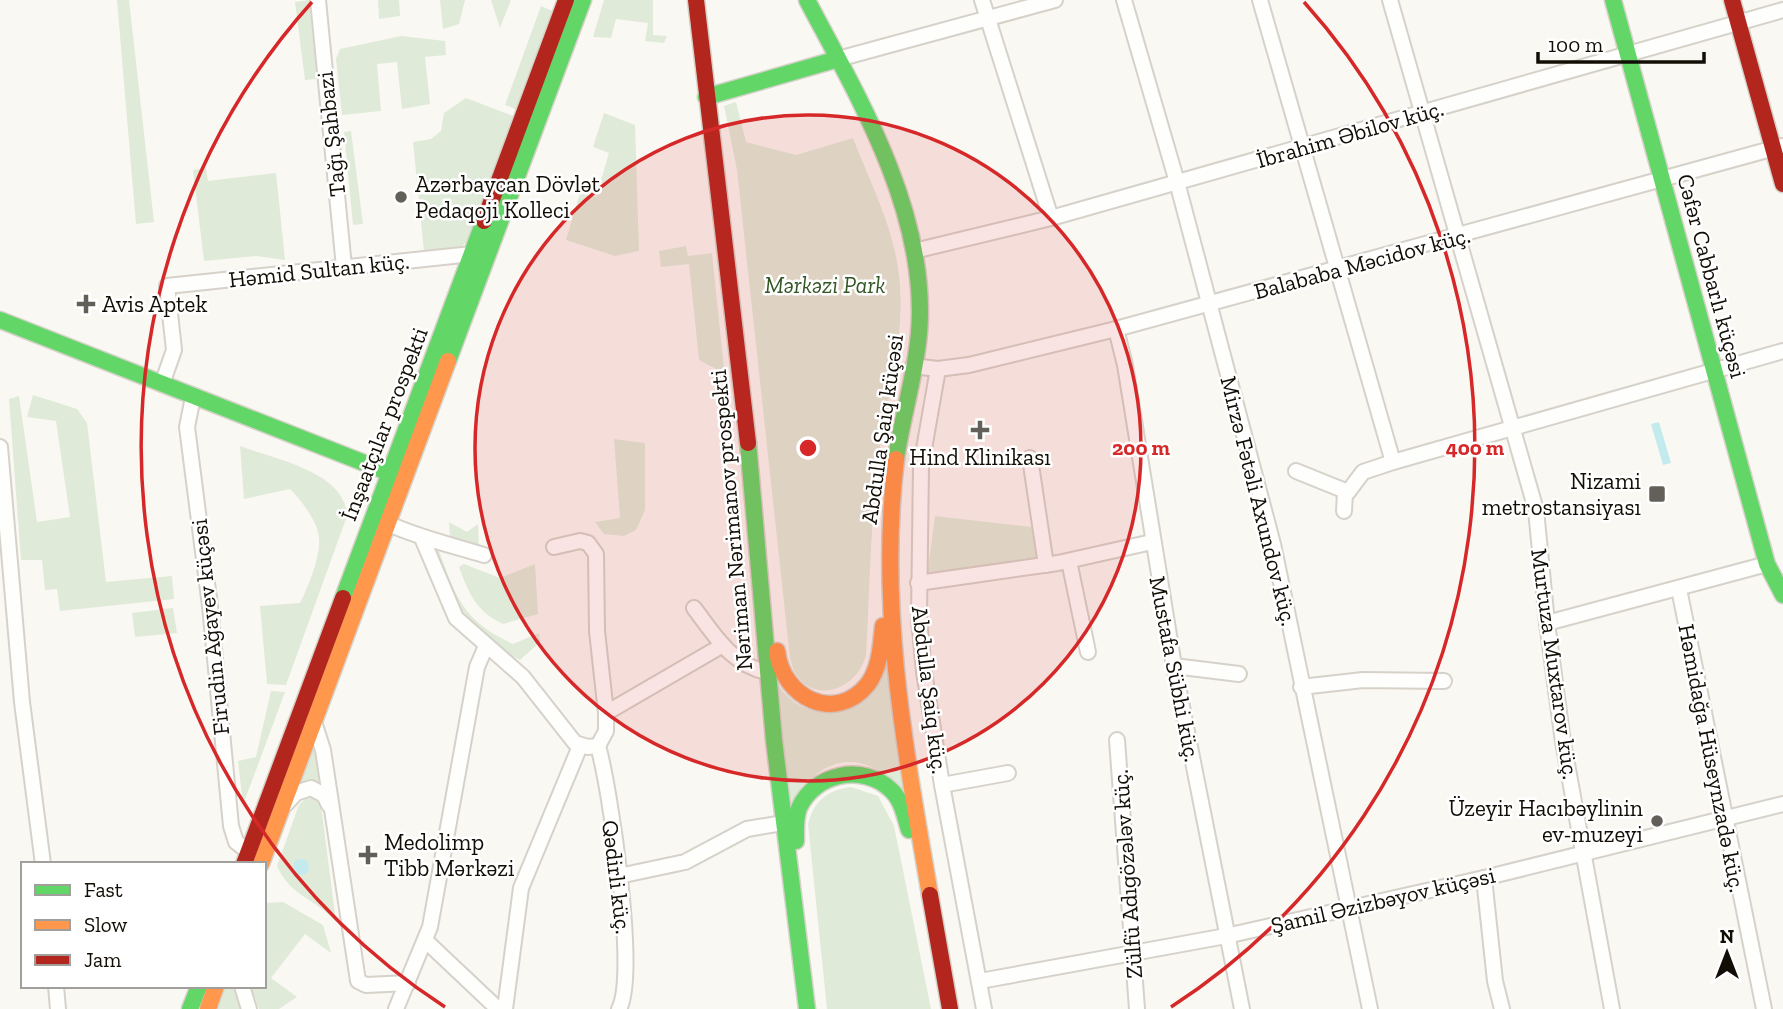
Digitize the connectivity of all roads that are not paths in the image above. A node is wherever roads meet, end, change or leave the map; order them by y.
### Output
1 (318, 0) edge
2 (566, 0) edge
3 (583, 0) edge
4 (689, 0) edge
5 (696, 0) edge
6 (807, 0) edge
7 (982, 0) edge
8 (1055, 0) edge
9 (1124, 0) edge
10 (1260, 0) edge
11 (1391, 0) edge
12 (1613, 0) edge
13 (1732, 0) edge
14 (1783, 10) edge
15 (988, 19) junction
16 (1738, 23) junction
17 (697, 28) junction
18 (1628, 54) junction
19 (838, 59) junction
20 (706, 97) junction
21 (1424, 113) junction
22 (1303, 147) junction
23 (1778, 147) edge
24 (1662, 180) junction
25 (1177, 182) junction
26 (1783, 184) edge
27 (1051, 218) junction
28 (1458, 236) junction
29 (914, 251) junction
30 (471, 254) junction
31 (344, 267) junction
32 (1339, 269) junction
33 (1210, 304) junction
34 (0, 320) edge
35 (1116, 329) junction
36 (1783, 351) edge
37 (913, 366) junction
38 (939, 369) junction
39 (1714, 371) junction
40 (162, 384) junction
41 (193, 397) junction
42 (1512, 429) junction
43 (0, 447) edge
44 (1030, 458) dead end
45 (1393, 462) junction
46 (1296, 471) dead end
47 (389, 473) junction
48 (405, 479) junction
49 (1345, 493) junction
50 (378, 502) junction
51 (1344, 511) dead end
52 (389, 524) junction
53 (367, 533) junction
54 (422, 538) junction
55 (1152, 542) junction
56 (554, 547) dead end
57 (484, 555) dead end
58 (1069, 561) junction
59 (1767, 564) junction
60 (1046, 565) junction
61 (6, 574) edge
62 (918, 583) junction
63 (888, 586) junction
64 (1679, 589) junction
65 (1780, 589) edge
66 (694, 608) dead end
67 (766, 622) junction
68 (1547, 623) junction
69 (723, 645) junction
70 (486, 646) junction
71 (1088, 652) dead end
72 (1174, 666) junction
73 (768, 672) junction
74 (1239, 674) dead end
75 (1444, 681) dead end
76 (1301, 687) junction
77 (606, 713) junction
78 (314, 722) junction
79 (1117, 740) dead end
80 (580, 746) junction
81 (598, 746) junction
82 (1008, 774) dead end
83 (942, 785) junction
84 (1783, 804) edge
85 (332, 813) junction
86 (280, 814) junction
87 (1724, 818) junction
88 (783, 823) junction
89 (1584, 854) junction
90 (247, 858) edge
91 (43, 862) edge
92 (262, 862) edge
93 (619, 876) junction
94 (1484, 878) junction
95 (928, 894) junction
96 (1347, 907) junction
97 (1226, 936) junction
98 (426, 941) junction
99 (802, 956) junction
100 (1132, 956) junction
101 (980, 981) junction
102 (408, 983) junction
103 (56, 988) edge
104 (198, 988) edge
105 (215, 988) edge
106 (243, 988) edge
107 (58, 1009) edge
108 (190, 1009) edge
109 (208, 1009) edge
110 (249, 1009) edge
111 (396, 1009) edge
112 (498, 1009) edge
113 (505, 1009) edge
114 (619, 1009) edge
115 (807, 1009) edge
116 (950, 1009) edge
117 (984, 1009) edge
118 (1137, 1009) edge
119 (1242, 1009) edge
120 (1370, 1009) edge
121 (1502, 1009) edge
122 (1612, 1009) edge
123 (1764, 1009) edge

1 - 31 street, Tağı Şahbazi
2 - 30 main road, İnşaatçılar prospekti
3 - 48 main road, İnşaatçılar prospekti
4 - 17 main road
5 - 17 main road
6 - 19 main road, Abdulla Şaiq küçəsi
7 - 15 street
8 - 15 street
9 - 25 street, Mirzə Fətəli Axundov küç.
10 - 22 street
11 - 21 street, Murtuza Muxtarov küç.
12 - 18 main road, Cəfər Cabbarlı küçəsi
13 - 16 main road
14 - 16 street, İbrahim Əbilov küç.
15 - 19 street
15 - 27 street
16 - 18 street, İbrahim Əbilov küç.
16 - 23 main road
17 - 20 main road, Nəriman Nərimanov prospekti
18 - 21 street, İbrahim Əbilov küç.
18 - 24 main road, Cəfər Cabbarlı küçəsi
19 - 20 main road
19 - 29 main road, Abdulla Şaiq küçəsi
20 - 67 main road, Nəriman Nərimanov prospekti
21 - 22 street, İbrahim Əbilov küç.
21 - 28 street, Murtuza Muxtarov küç.
22 - 25 street, İbrahim Əbilov küç.
22 - 32 street
23 - 24 street, Balababa Məcidov küç.
23 - 26 main road
24 - 28 street, Balababa Məcidov küç.
24 - 39 main road, Cəfər Cabbarlı küçəsi
25 - 27 street, İbrahim Əbilov küç.
25 - 33 street, Mirzə Fətəli Axundov küç.
27 - 29 street, İbrahim Əbilov küç.
28 - 32 street, Balababa Məcidov küç.
28 - 42 street, Murtuza Muxtarov küç.
29 - 37 main road, Abdulla Şaiq küçəsi
30 - 31 street, Həmid Sultan küç.
30 - 47 main road, İnşaatçılar prospekti
31 - 40 street, Həmid Sultan küç.
32 - 33 street, Balababa Məcidov küç.
32 - 45 street
33 - 35 street, Balababa Məcidov küç.
33 - 76 street, Mirzə Fətəli Axundov küç.
34 - 40 main road
35 - 38 street, Balababa Məcidov küç.
35 - 55 street, Mustafa Sübhi küç.
36 - 39 street
37 - 38 street, Balababa Məcidov küç.
37 - 63 main road, Abdulla Şaiq küçəsi
38 - 62 street, Abdulla Şaiq küç.
39 - 42 street
39 - 59 main road, Cəfər Cabbarlı küçəsi
40 - 41 main road
41 - 47 main road
41 - 90 street, Firudin Ağayev küçəsi
42 - 45 street
42 - 68 street, Murtuza Muxtarov küç.
43 - 61 street
44 - 60 street
45 - 49 street
46 - 49 street
47 - 48 main road
47 - 50 main road, İnşaatçılar prospekti
48 - 52 main road, İnşaatçılar prospekti
49 - 51 street
50 - 52 main road
50 - 53 main road, İnşaatçılar prospekti
52 - 53 main road
52 - 54 street
52 - 78 main road, İnşaatçılar prospekti
53 - 90 main road, İnşaatçılar prospekti
54 - 57 street
54 - 70 street
55 - 58 street
55 - 72 street, Mustafa Sübhi küç.
56 - 77 street
58 - 60 street
58 - 71 street
59 - 64 street
59 - 65 main road, Cəfər Cabbarlı küçəsi
60 - 62 street
61 - 91 street
62 - 83 street, Abdulla Şaiq küç.
63 - 67 main road
63 - 95 main road, Abdulla Şaiq küçəsi
64 - 68 street
64 - 87 street, Həmidağa Hüseynzadə küç.
66 - 69 street
67 - 73 main road, Nəriman Nərimanov prospekti
68 - 89 street, Murtuza Muxtarov küç.
69 - 73 street
69 - 77 street
70 - 80 street
70 - 98 street
72 - 74 street
72 - 97 street, Mustafa Sübhi küç.
73 - 88 main road, Nəriman Nərimanov prospekti
75 - 76 street
76 - 96 street, Mirzə Fətəli Axundov küç.
77 - 81 street
78 - 85 street
78 - 86 main road, İnşaatçılar prospekti
79 - 100 street, Zülfü Adıgözələv küç.
80 - 81 street
80 - 113 street
81 - 93 street, Qədirli küç.
82 - 83 street
83 - 101 street, Abdulla Şaiq küç.
84 - 87 street, Şamil Əzizbəyov küçəsi
85 - 86 street
85 - 102 street
86 - 92 main road, İnşaatçılar prospekti
87 - 89 street, Şamil Əzizbəyov küçəsi
87 - 123 street, Həmidağa Hüseynzadə küç.
88 - 93 street
88 - 99 main road, Nəriman Nərimanov prospekti
89 - 94 street, Şamil Əzizbəyov küçəsi
89 - 122 street, Murtuza Muxtarov küç.
93 - 114 street, Qədirli küç.
94 - 96 street, Şamil Əzizbəyov küçəsi
94 - 121 street
95 - 99 main road
95 - 116 main road, Abdulla Şaiq küçəsi
96 - 97 street, Şamil Əzizbəyov küçəsi
96 - 120 street, Mirzə Fətəli Axundov küç.
97 - 100 street, Şamil Əzizbəyov küçəsi
97 - 119 street, Mustafa Sübhi küç.
98 - 102 street
98 - 112 street
99 - 115 main road, Nəriman Nərimanov prospekti
100 - 101 street, Şamil Əzizbəyov küçəsi
100 - 118 street, Zülfü Adıgözələv küç.
101 - 117 street, Abdulla Şaiq küç.
102 - 111 street
103 - 107 street
104 - 108 main road
105 - 109 main road
106 - 110 street

